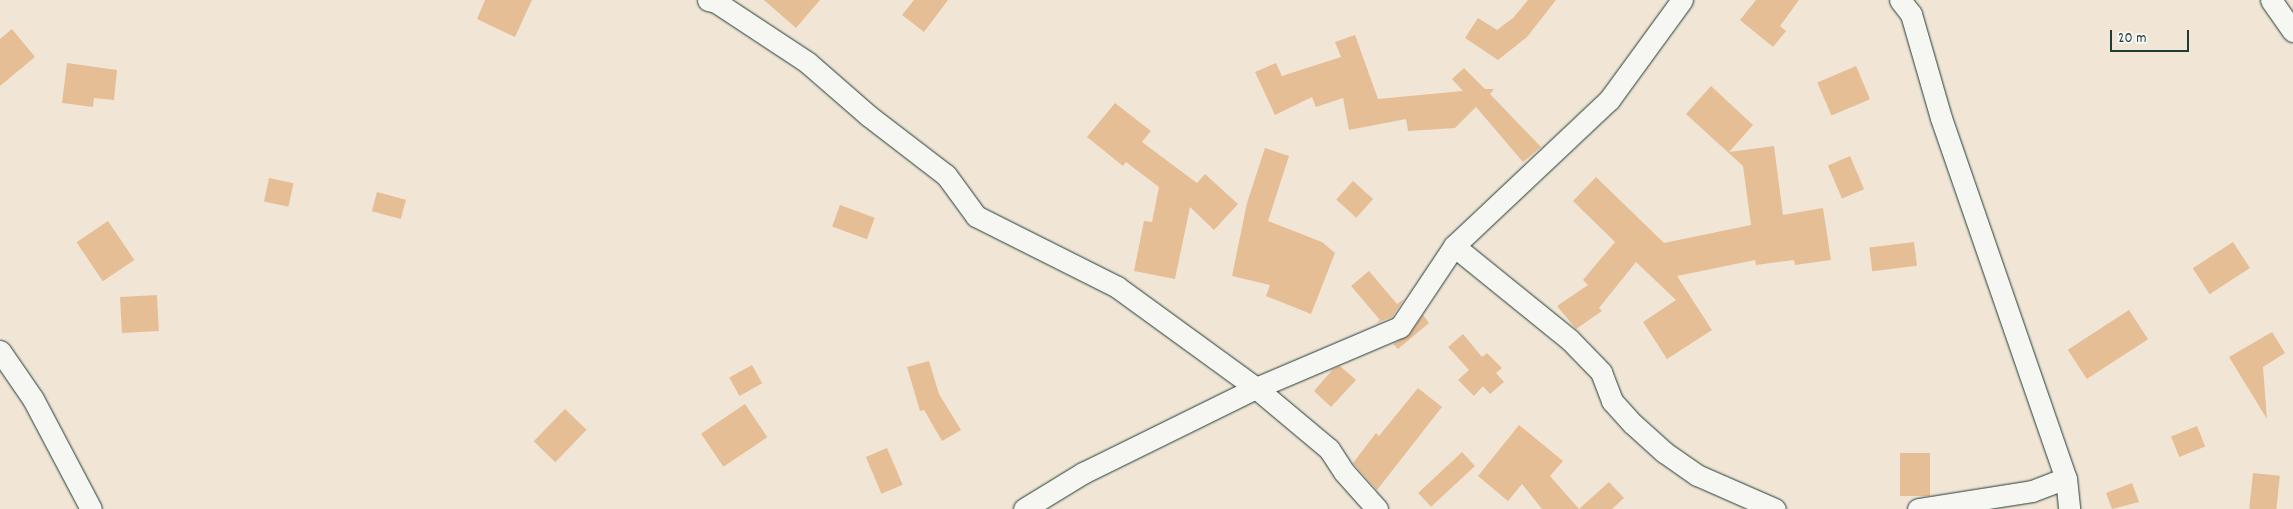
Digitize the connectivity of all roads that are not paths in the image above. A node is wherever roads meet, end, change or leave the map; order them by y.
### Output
1 (708, 0) edge
2 (1682, 0) edge
3 (1900, 0) edge
4 (2272, 0) edge
5 (2293, 30) edge
6 (1454, 246) junction
7 (0, 351) edge
8 (1256, 388) junction
9 (2066, 478) junction
10 (91, 509) edge
11 (1024, 509) edge
12 (1377, 509) edge
13 (1775, 509) edge
14 (1918, 509) edge
15 (2069, 509) edge

1 - 8 street
2 - 6 street
3 - 9 street
4 - 5 street
6 - 8 street
6 - 13 street
7 - 10 street
8 - 11 street
8 - 12 street
9 - 14 street
9 - 15 street

